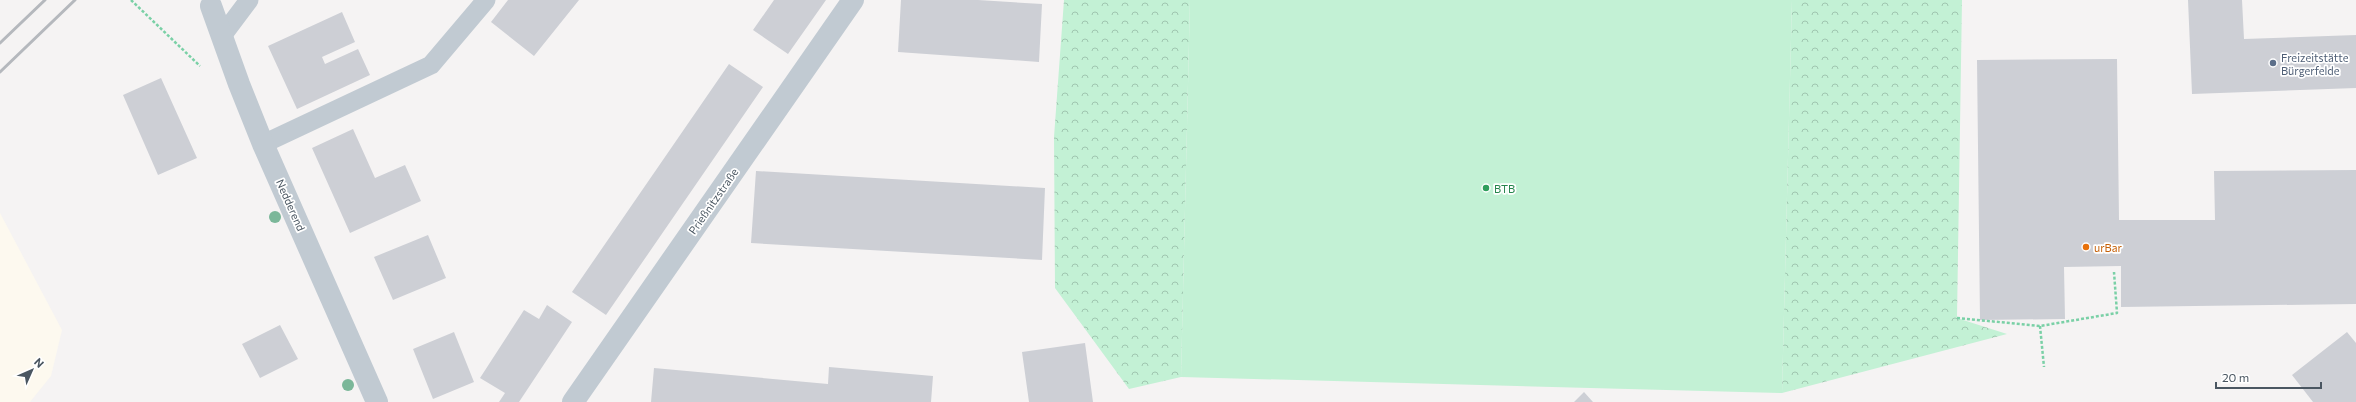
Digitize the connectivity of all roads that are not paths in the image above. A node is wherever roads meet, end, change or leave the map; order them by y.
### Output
1 (249, 0) edge
2 (486, 0) edge
3 (853, 0) edge
4 (211, 6) dead end
5 (222, 36) junction
6 (264, 144) junction
7 (377, 402) edge
8 (573, 402) edge

1 - 5 lane
2 - 6 lane
3 - 8 street, Prießnitzstraße
4 - 5 street, Nedderend
5 - 6 street, Nedderend
6 - 7 street, Nedderend

